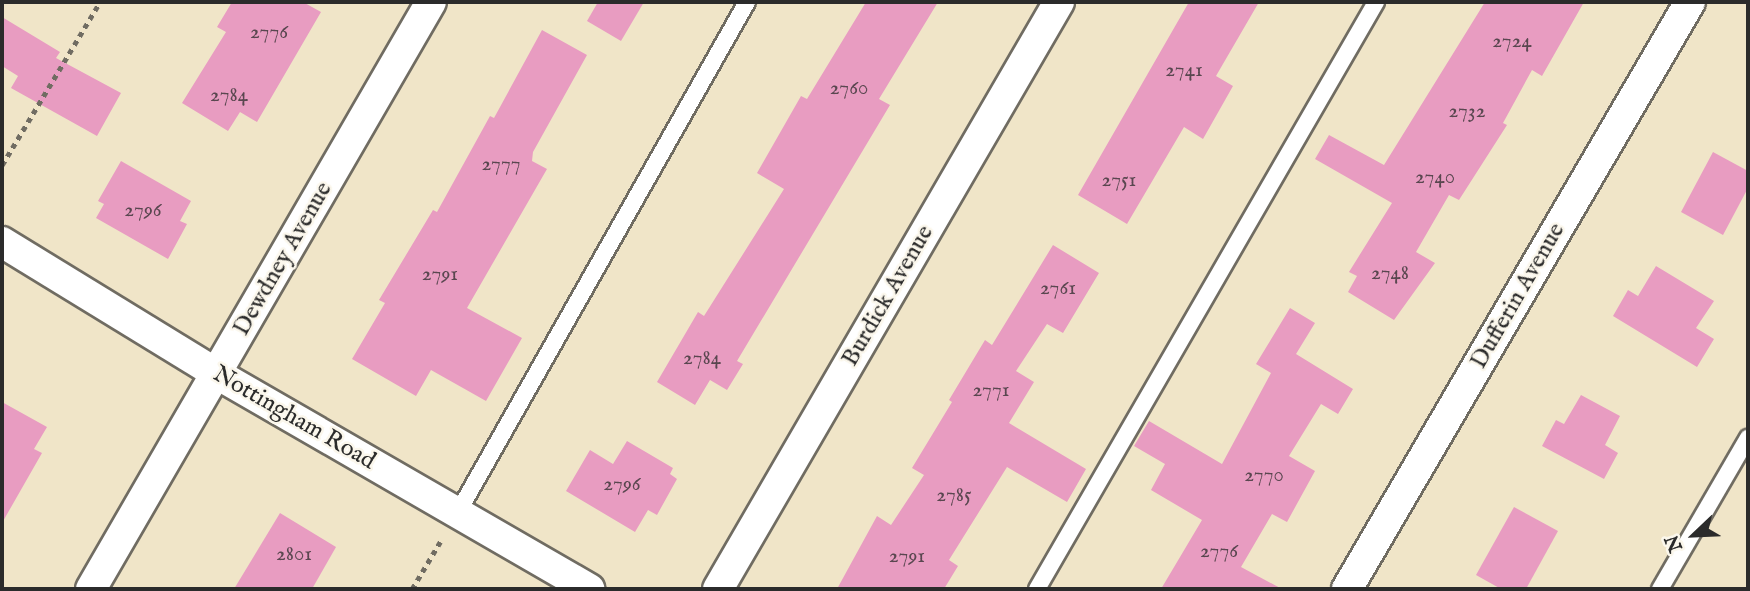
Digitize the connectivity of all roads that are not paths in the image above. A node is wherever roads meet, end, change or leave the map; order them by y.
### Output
1 (432, 2) edge
2 (747, 2) edge
3 (1059, 2) edge
4 (1376, 2) edge
5 (1690, 2) edge
6 (2, 242) edge
7 (217, 373) junction
8 (1748, 438) edge
9 (457, 514) junction
10 (91, 589) edge
11 (589, 589) edge
12 (718, 589) edge
13 (1037, 589) edge
14 (1347, 589) edge
15 (1660, 589) edge

1 - 7 street, Dewdney Avenue
2 - 9 lane
3 - 12 street, Burdick Avenue
4 - 13 lane
5 - 14 street, Dufferin Avenue
6 - 7 street, Nottingham Road
7 - 9 street, Nottingham Road
7 - 10 street, Dewdney Avenue
8 - 15 lane
9 - 11 street, Nottingham Road

